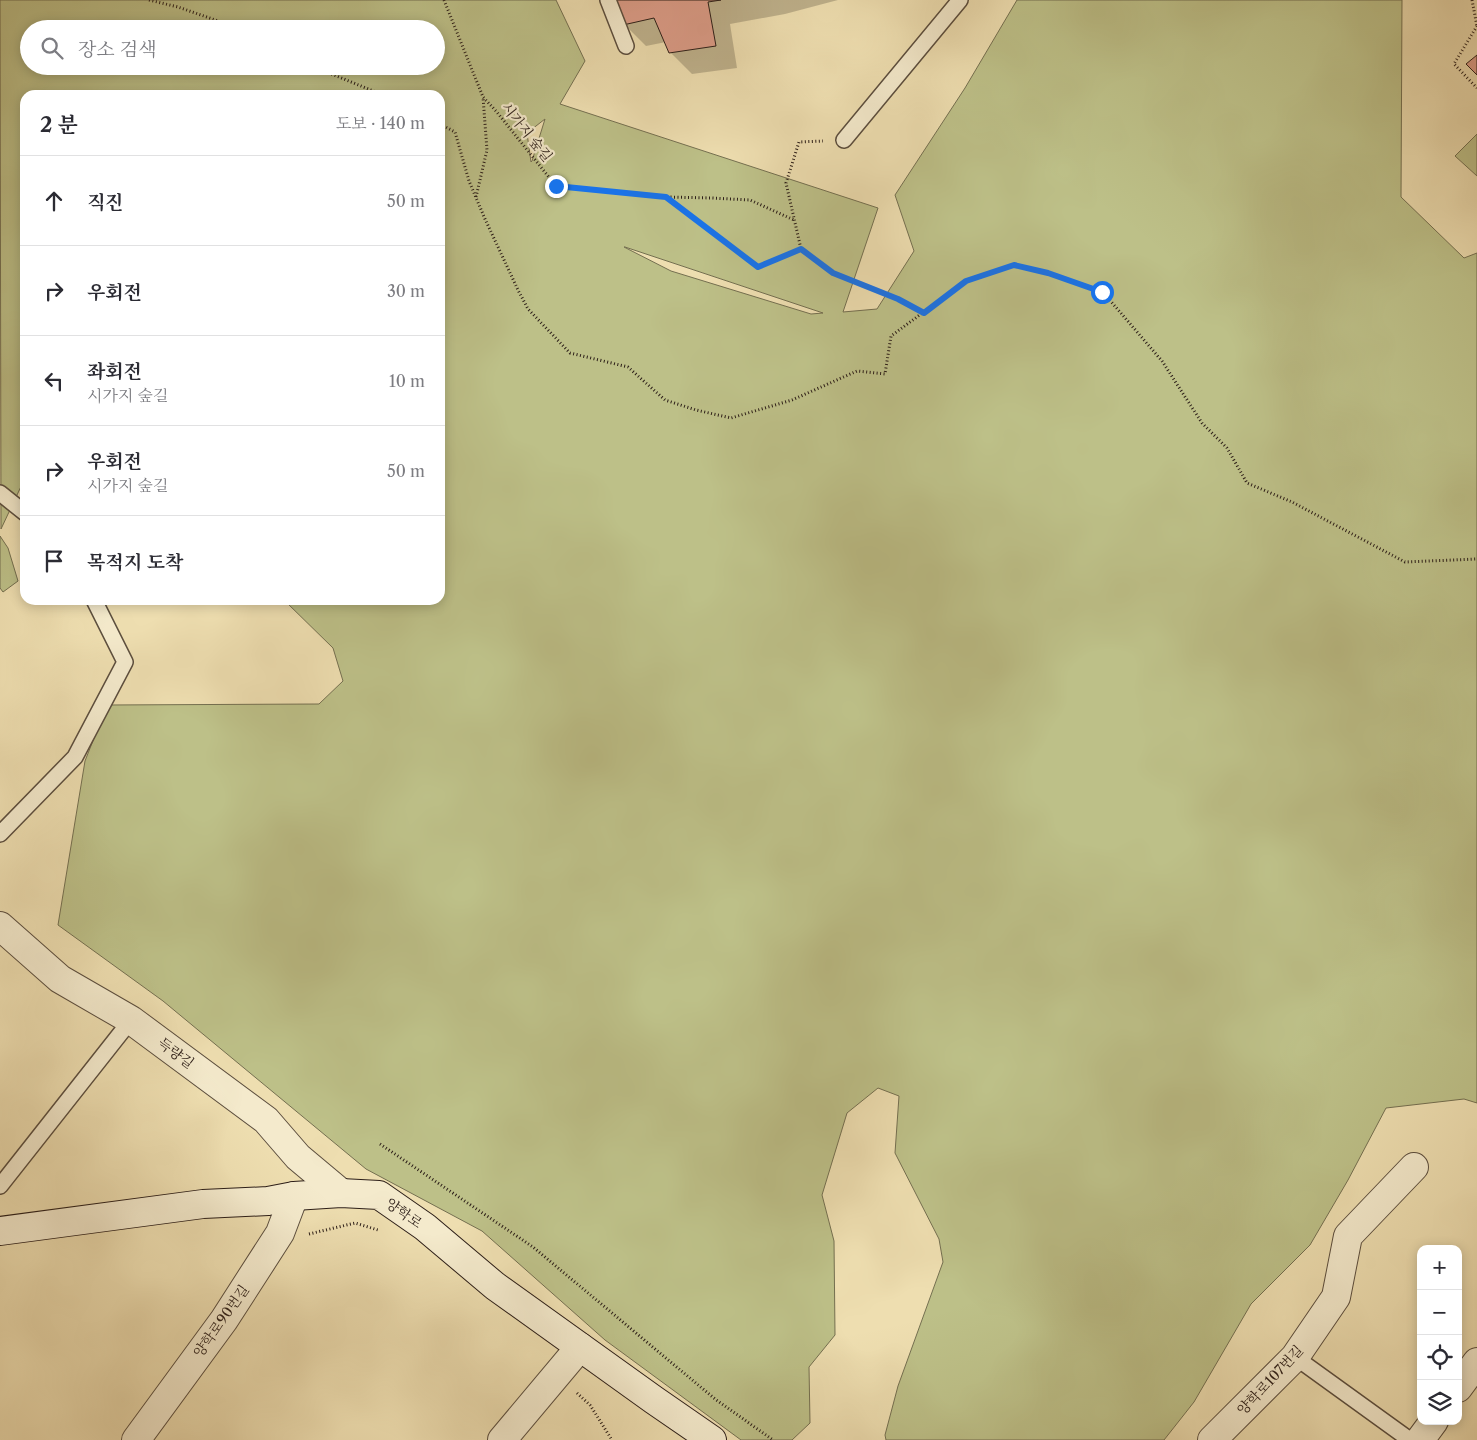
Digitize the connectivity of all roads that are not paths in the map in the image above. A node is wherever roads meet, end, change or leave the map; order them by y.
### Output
1 (608, 0) edge
2 (960, 0) edge
3 (626, 46) dead end
4 (844, 140) road end
5 (0, 493) edge
6 (20, 509) edge
7 (96, 605) edge
8 (0, 834) edge
9 (0, 926) edge
10 (131, 1020) junction
11 (1414, 1167) dead end
12 (0, 1186) edge
13 (341, 1193) junction
14 (294, 1196) junction
15 (0, 1231) edge
16 (580, 1347) junction
17 (1295, 1357) junction
18 (1477, 1362) edge
19 (1462, 1383) edge
20 (1431, 1425) edge
21 (136, 1440) edge
22 (502, 1440) edge
23 (712, 1440) edge
24 (1212, 1440) edge
25 (1410, 1440) edge
26 (1420, 1440) edge

1 - 3 lane
2 - 4 lane
5 - 6 lane
7 - 8 lane
9 - 10 street, 득량길
10 - 12 lane
10 - 13 street, 득량길
11 - 17 street, 양학로107번길
13 - 14 street, 양학로
13 - 16 street, 양학로
14 - 15 street, 양학로
14 - 21 street, 양학로90번길
16 - 22 street
16 - 23 street, 양학로
17 - 24 street, 양학로107번길
17 - 25 lane
18 - 19 street
20 - 26 street

